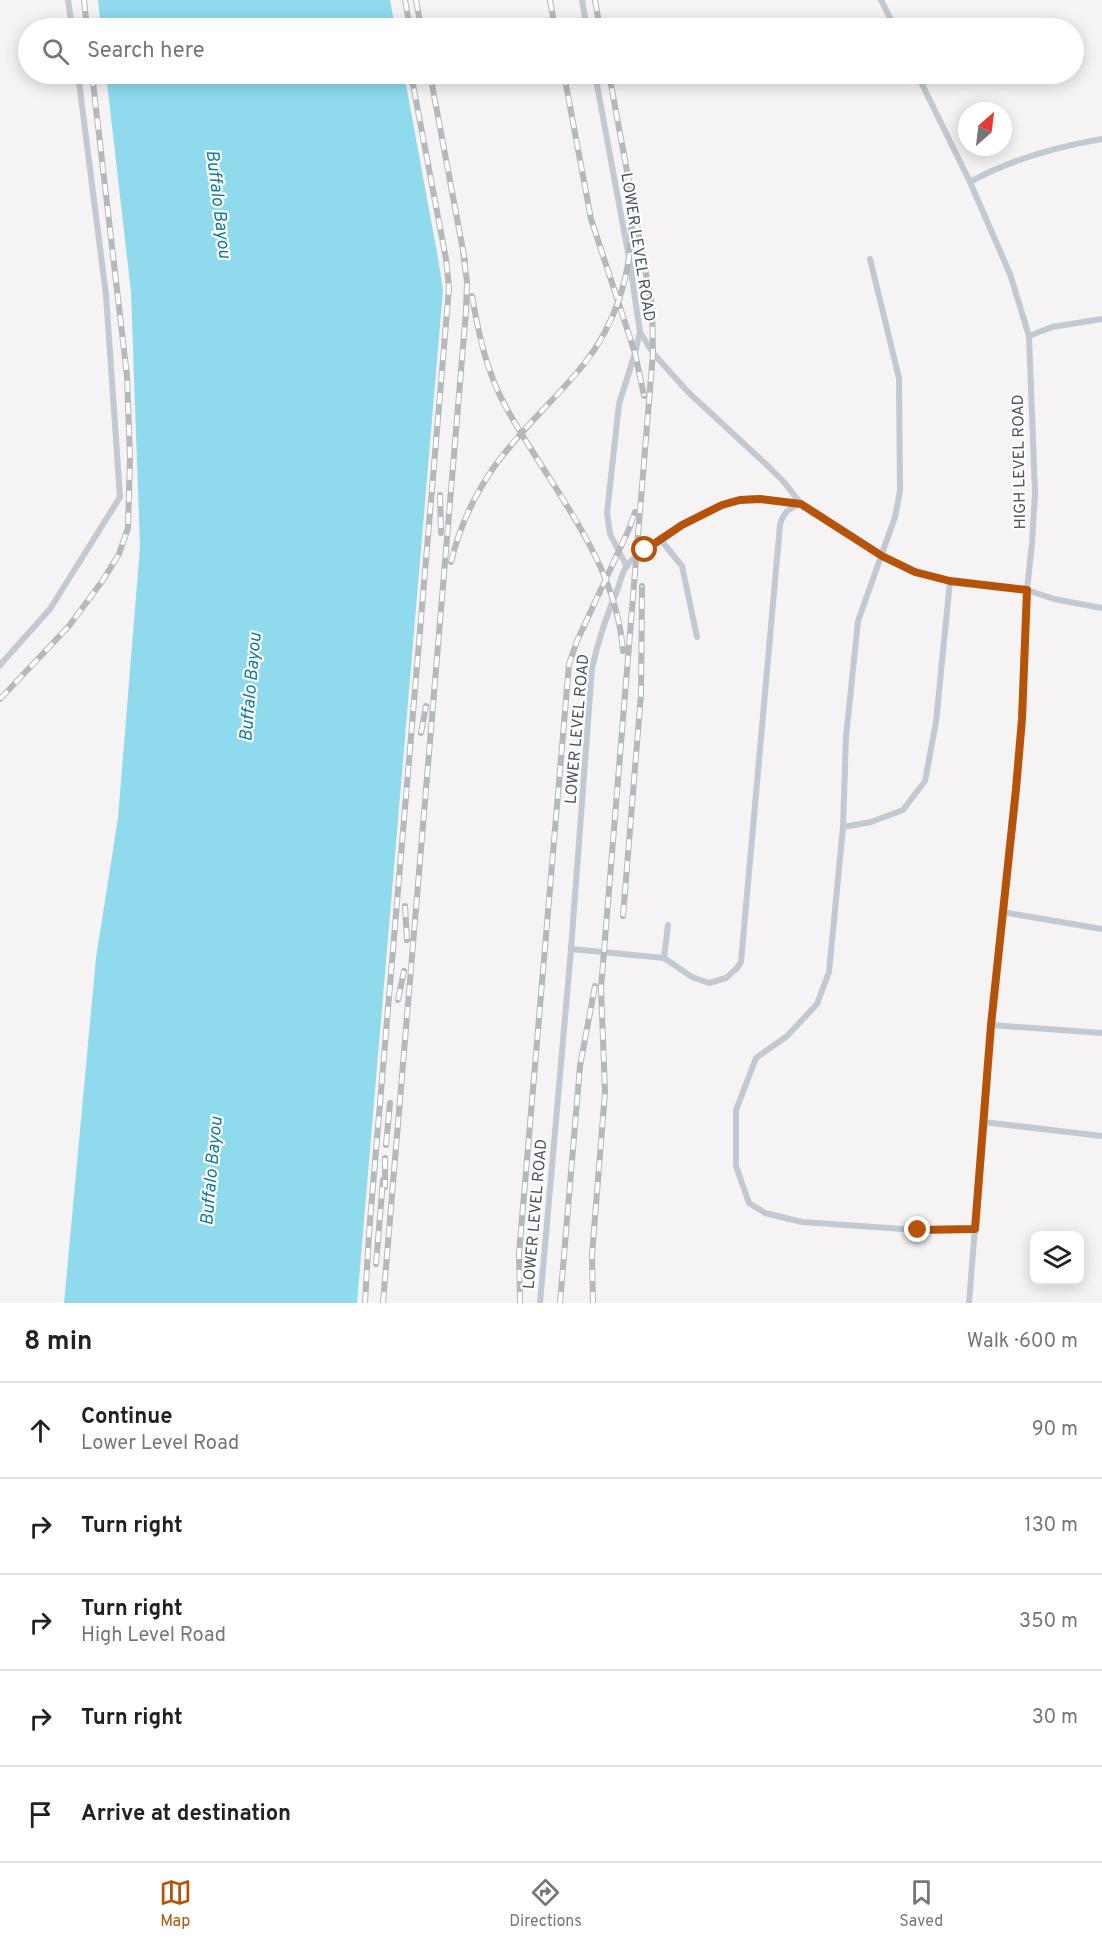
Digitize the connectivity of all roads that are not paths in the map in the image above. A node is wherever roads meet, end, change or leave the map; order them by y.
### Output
1 (68, 0) edge
2 (582, 0) edge
3 (881, 0) edge
4 (71, 18) edge
5 (585, 18) edge
6 (890, 18) edge
7 (79, 84) edge
8 (597, 84) edge
9 (922, 84) edge
10 (1102, 139) edge
11 (970, 182) junction
12 (870, 259) dead end
13 (1102, 319) edge
14 (640, 332) junction
15 (1029, 336) junction
16 (801, 504) junction
17 (660, 539) junction
18 (882, 556) junction
19 (627, 567) junction
20 (950, 581) junction
21 (1027, 590) junction
22 (1102, 608) edge
23 (697, 637) dead end
24 (0, 665) edge
25 (843, 827) junction
26 (1002, 912) junction
27 (668, 925) dead end
28 (1102, 929) edge
29 (571, 949) junction
30 (664, 957) junction
31 (991, 1025) junction
32 (1102, 1034) edge
33 (983, 1122) junction
34 (1102, 1136) edge
35 (975, 1229) junction
36 (540, 1303) edge
37 (969, 1303) edge

1 - 4 lane
2 - 5 lane
3 - 6 lane
7 - 24 lane
8 - 14 lane, LOWER LEVEL ROAD
9 - 11 lane, HIGH LEVEL ROAD
10 - 11 lane
11 - 15 lane, HIGH LEVEL ROAD
12 - 18 lane
13 - 15 lane
14 - 16 lane, LOWER LEVEL ROAD
14 - 19 lane
15 - 21 lane, HIGH LEVEL ROAD
16 - 17 lane, LOWER LEVEL ROAD
16 - 18 lane
16 - 30 lane
17 - 19 lane, LOWER LEVEL ROAD
17 - 23 lane
18 - 20 lane
18 - 25 lane
19 - 29 lane, LOWER LEVEL ROAD
20 - 21 lane
20 - 25 lane
21 - 22 lane
21 - 26 lane, HIGH LEVEL ROAD
25 - 35 lane
26 - 28 lane
26 - 31 lane, HIGH LEVEL ROAD
27 - 30 lane
29 - 30 lane
29 - 36 lane, LOWER LEVEL ROAD
31 - 32 lane
31 - 33 lane, HIGH LEVEL ROAD
33 - 34 lane
33 - 35 lane, HIGH LEVEL ROAD
35 - 37 lane, HIGH LEVEL ROAD

